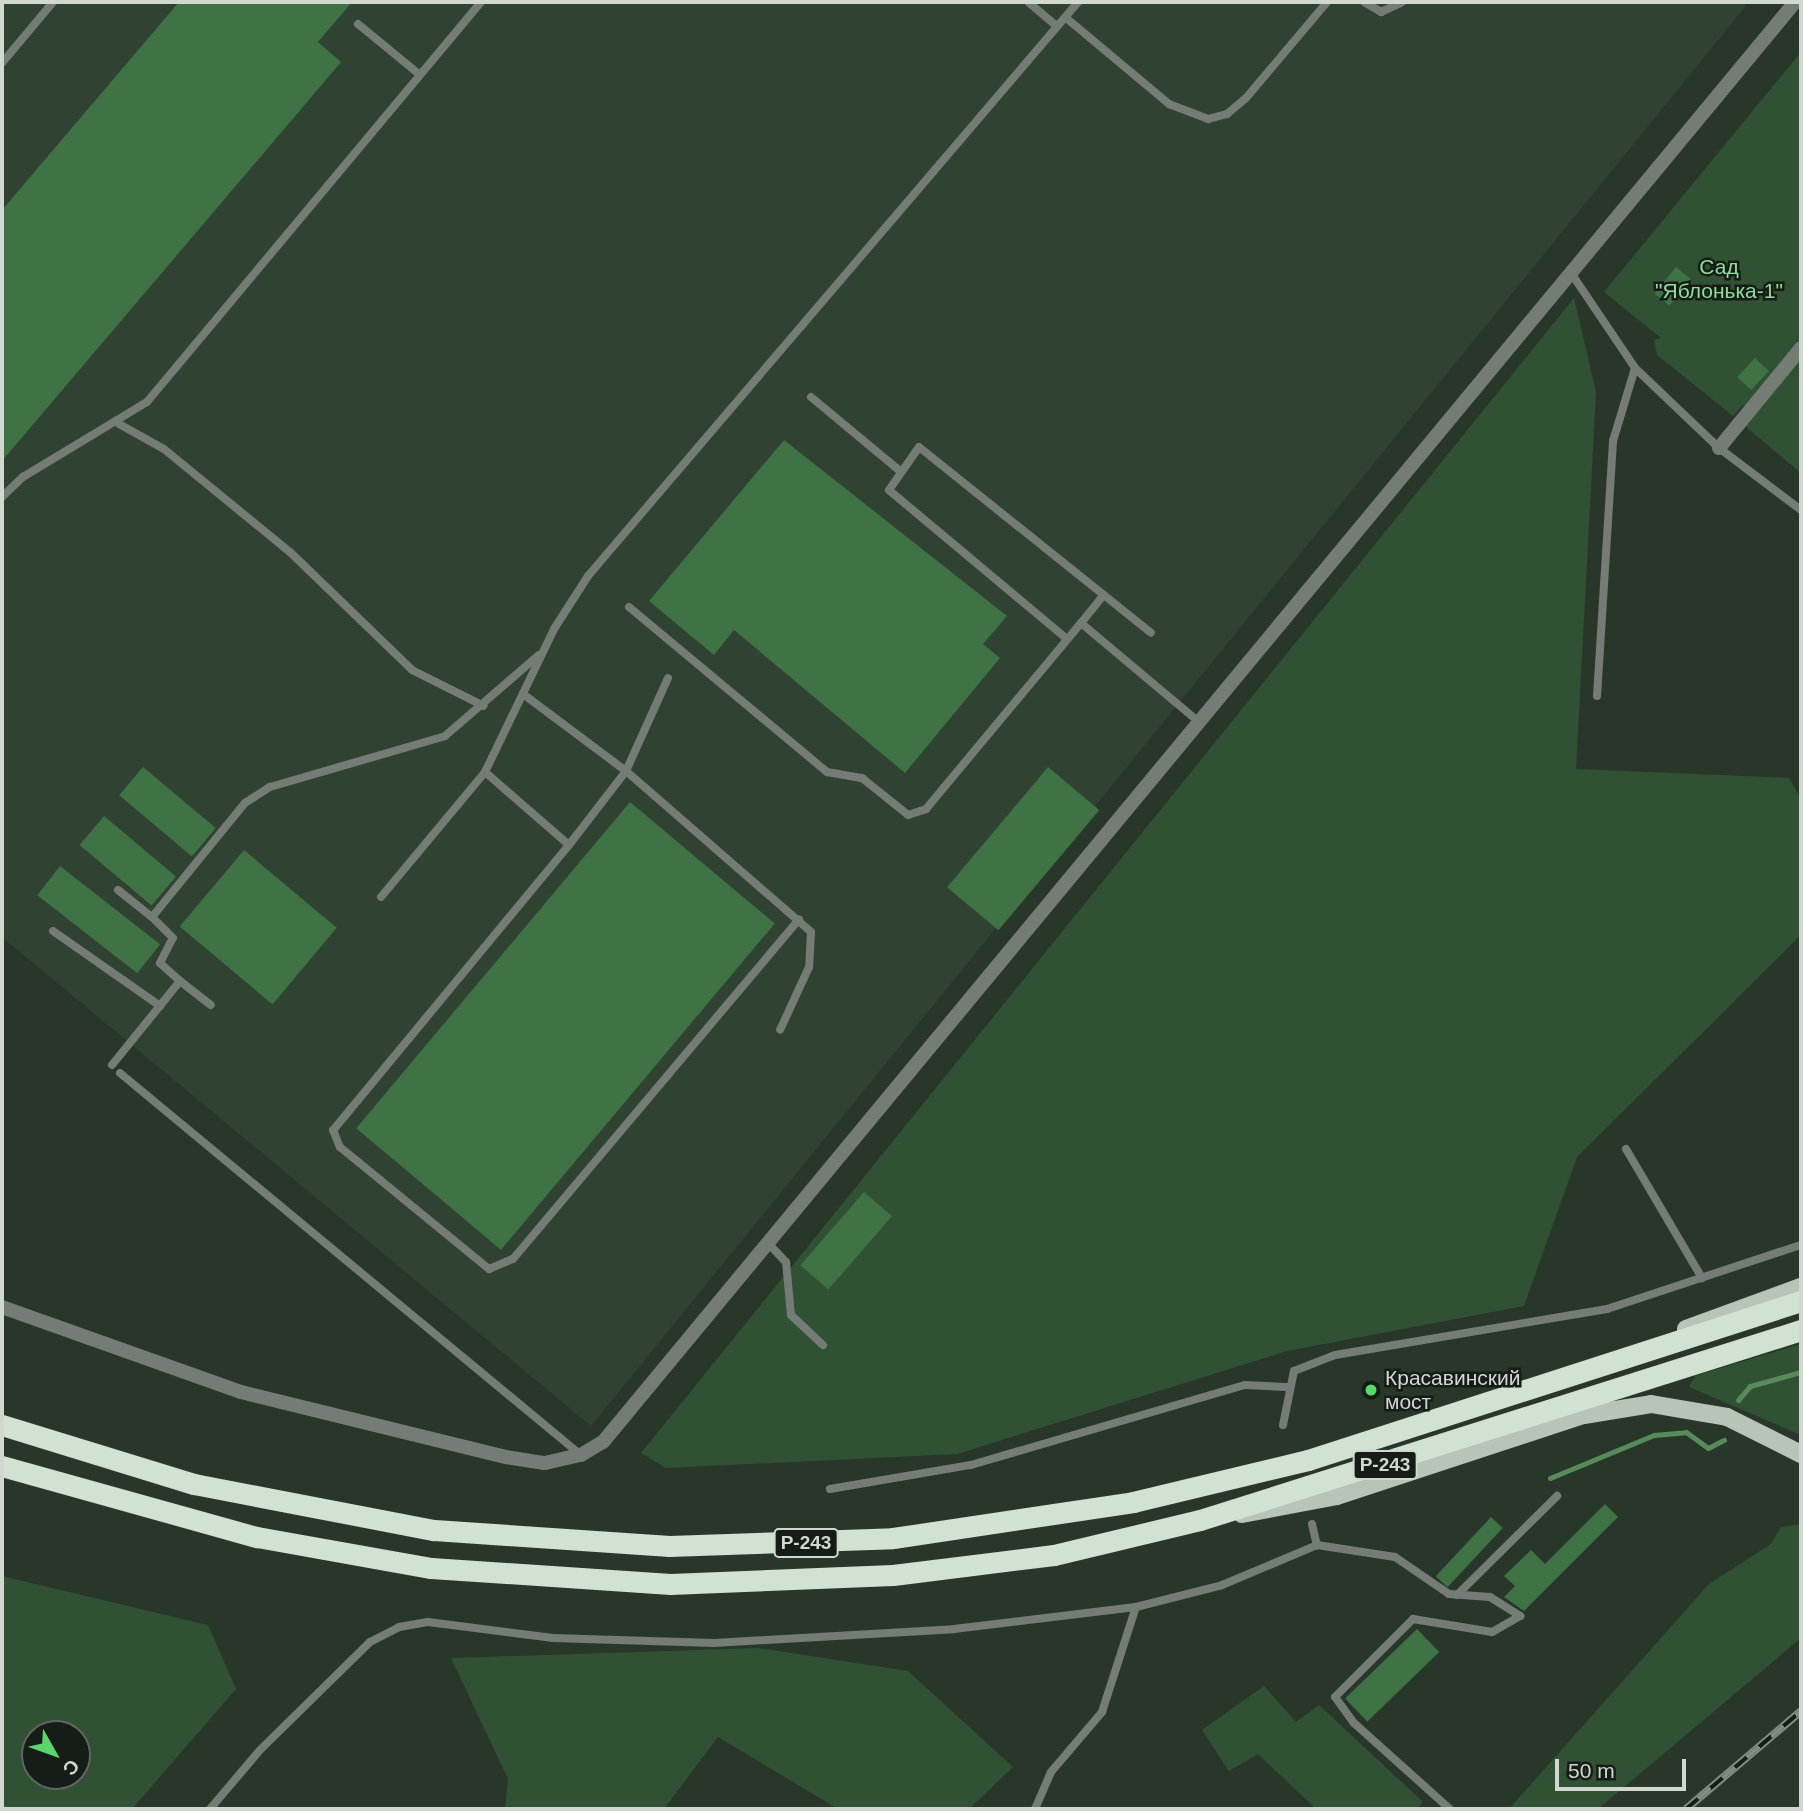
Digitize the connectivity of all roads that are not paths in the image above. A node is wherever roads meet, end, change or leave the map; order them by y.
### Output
1 (53, 2) edge
2 (481, 2) edge
3 (1028, 2) edge
4 (1078, 2) edge
5 (1327, 2) edge
6 (1364, 2) edge
7 (1402, 2) edge
8 (1795, 2) edge
9 (1065, 17) junction
10 (358, 24) dead end
11 (1057, 26) junction
12 (2, 63) edge
13 (420, 75) junction
14 (1571, 273) junction
15 (1801, 348) edge
16 (1635, 368) junction
17 (811, 397) dead end
18 (119, 424) junction
19 (1719, 448) junction
20 (899, 470) junction
21 (2, 497) edge
22 (1801, 510) edge
23 (1104, 595) junction
24 (629, 607) dead end
25 (1081, 623) junction
26 (1151, 633) dead end
27 (1067, 639) junction
28 (544, 650) junction
29 (668, 678) dead end
30 (523, 694) junction
31 (1597, 696) dead end
32 (484, 706) junction
33 (1199, 722) junction
34 (626, 771) junction
35 (485, 772) junction
36 (569, 845) junction
37 (118, 890) dead end
38 (381, 897) dead end
39 (152, 917) junction
40 (799, 919) junction
41 (53, 931) dead end
42 (180, 981) junction
43 (160, 1006) junction
44 (211, 1006) dead end
45 (780, 1030) dead end
46 (113, 1065) dead end
47 (120, 1073) dead end
48 (1626, 1149) dead end
49 (768, 1243) junction
50 (1801, 1245) edge
51 (1702, 1279) junction
52 (1801, 1287) edge
53 (1801, 1301) edge
54 (2, 1307) edge
55 (1801, 1330) edge
56 (823, 1345) dead end
57 (1602, 1366) junction
58 (1286, 1387) junction
59 (1568, 1405) junction
60 (2, 1425) edge
61 (1283, 1425) dead end
62 (1489, 1447) junction
63 (1801, 1454) edge
64 (582, 1455) junction
65 (2, 1466) edge
66 (830, 1489) dead end
67 (1557, 1496) dead end
68 (1200, 1520) junction
69 (1312, 1524) dead end
70 (1317, 1545) junction
71 (1457, 1595) junction
72 (1136, 1607) junction
73 (210, 1809) edge
74 (1035, 1809) edge
75 (1451, 1809) edge

1 - 12 lane
2 - 13 lane
3 - 11 lane
4 - 9 lane
5 - 9 lane
6 - 7 lane
8 - 14 street
9 - 11 lane
10 - 13 lane
11 - 28 lane
13 - 18 lane
14 - 16 lane
14 - 33 street
15 - 19 street
16 - 19 lane
16 - 31 lane
17 - 20 lane
18 - 21 lane
18 - 32 lane
19 - 22 lane
20 - 23 lane
20 - 27 lane
23 - 25 lane
23 - 26 lane
24 - 27 lane
25 - 27 lane
25 - 33 lane
28 - 30 lane
28 - 32 lane
29 - 34 lane
30 - 34 lane
30 - 35 lane
32 - 39 lane
33 - 49 street
34 - 36 lane
34 - 40 lane
35 - 36 lane
35 - 38 lane
36 - 40 lane
37 - 39 lane
39 - 42 lane
40 - 45 lane
41 - 43 lane
42 - 43 lane
42 - 44 lane
43 - 46 lane
47 - 64 lane
48 - 51 lane
49 - 56 lane
49 - 64 street
50 - 51 lane
51 - 58 lane
52 - 57 main road
53 - 57 highway, Р-243
54 - 64 street
55 - 59 highway, Р-243
57 - 60 highway, Р-243
58 - 61 lane
58 - 66 lane
59 - 62 main road
59 - 68 highway, Р-243
62 - 63 main road
62 - 68 main road
65 - 68 highway, Р-243
67 - 71 lane
69 - 70 lane
70 - 71 lane
70 - 72 lane
71 - 75 lane
72 - 73 lane
72 - 74 lane

